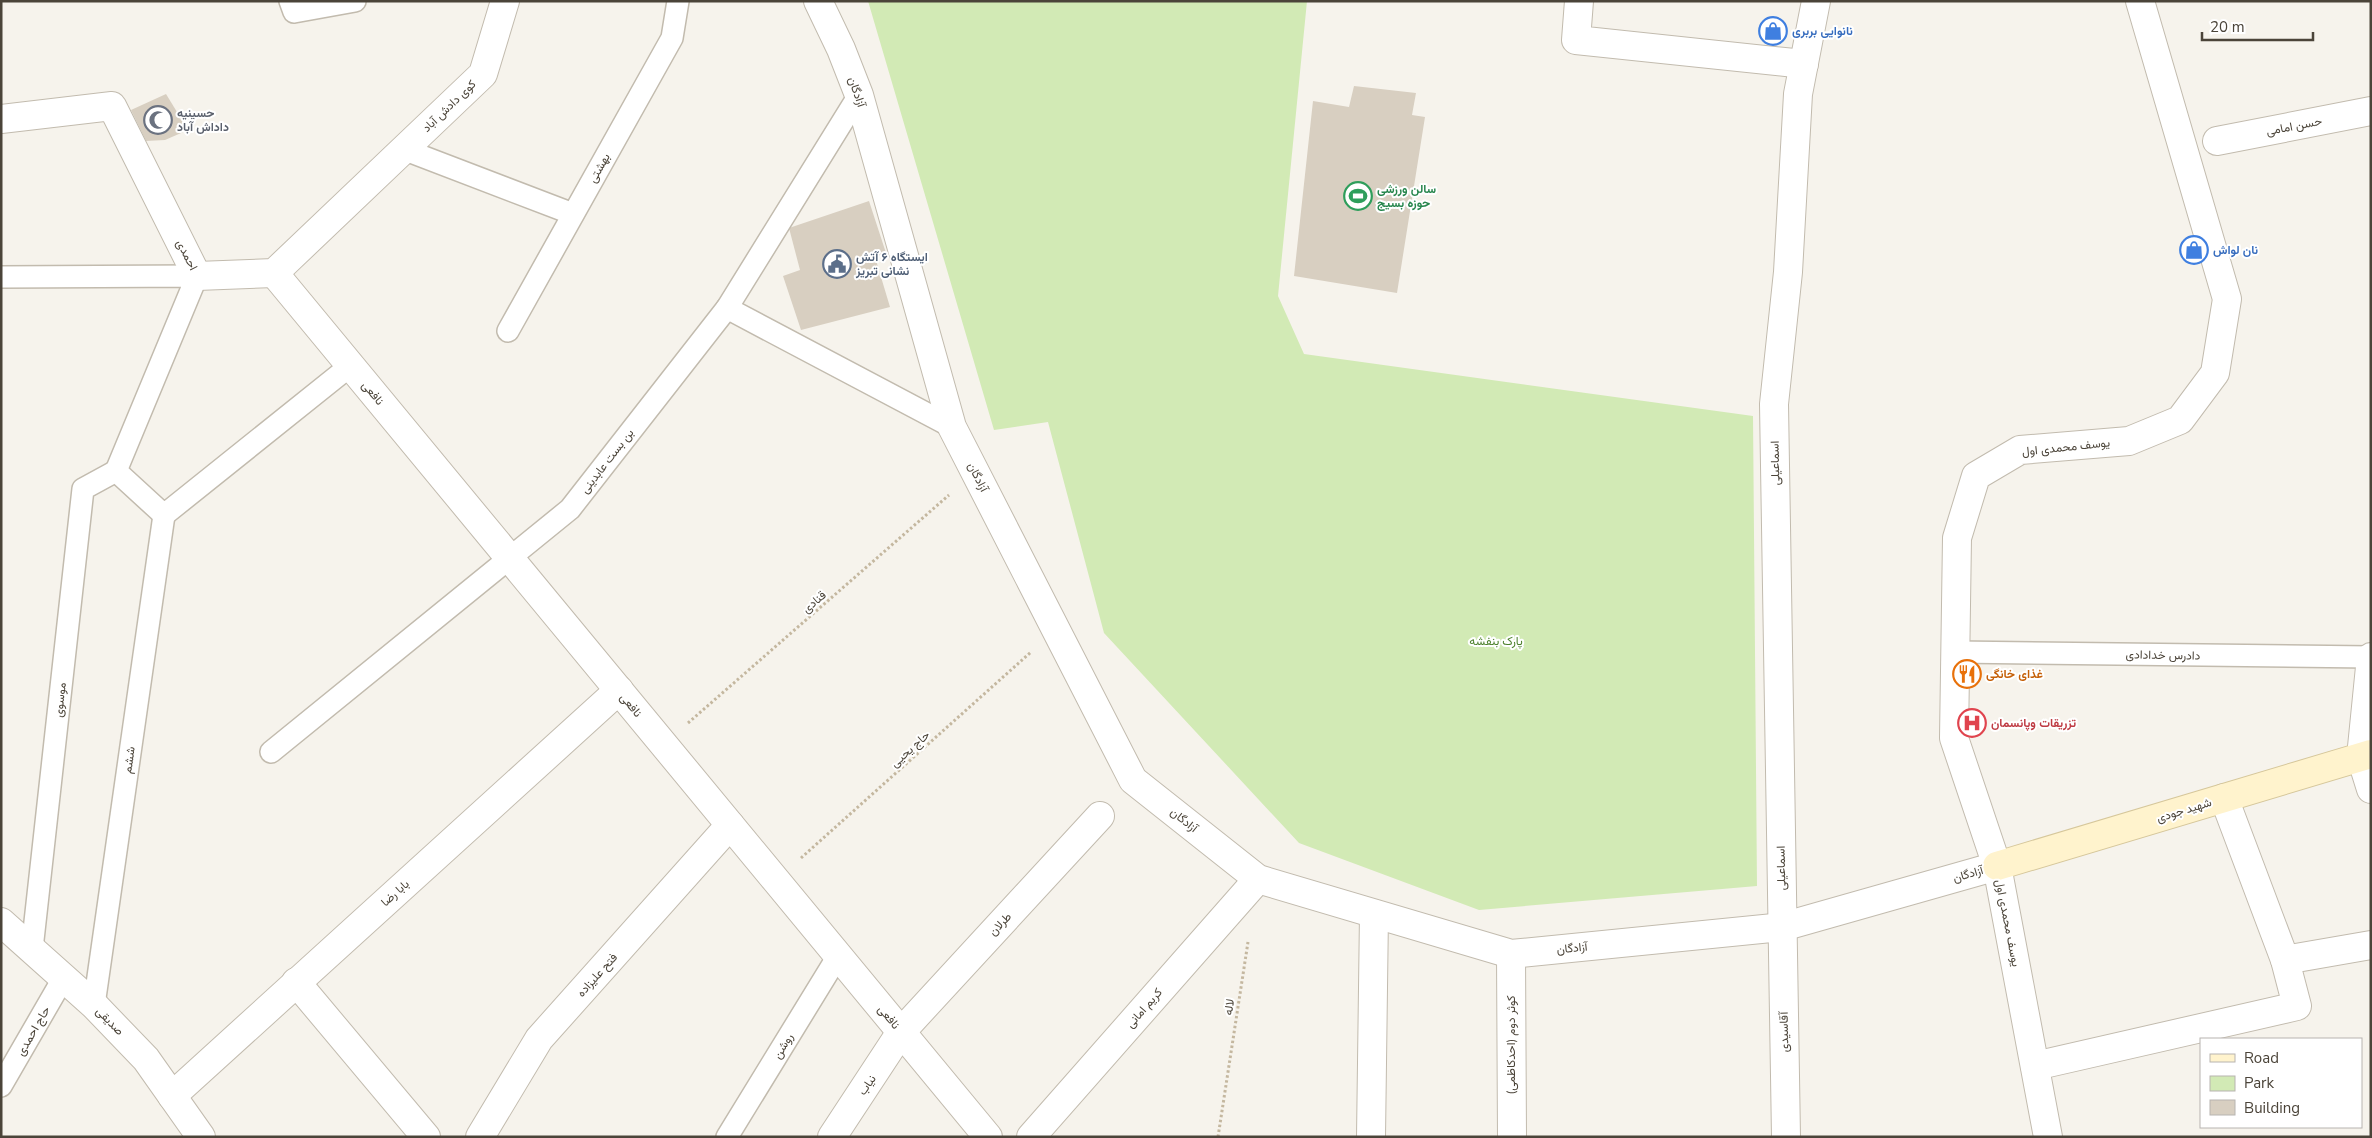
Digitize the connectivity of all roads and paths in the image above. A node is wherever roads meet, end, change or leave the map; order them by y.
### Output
1 (290, 1) edge
2 (355, 1) edge
3 (505, 1) edge
4 (678, 1) edge
5 (818, 1) edge
6 (833, 1) edge
7 (1579, 1) edge
8 (1816, 1) edge
9 (2140, 1) edge
10 (841, 49) junction
11 (1804, 64) junction
12 (859, 95) junction
13 (2371, 111) edge
14 (1, 119) edge
15 (2217, 141) dead end
16 (404, 149) junction
17 (573, 214) junction
18 (274, 273) junction
19 (197, 276) junction
20 (1, 277) edge
21 (726, 308) junction
22 (508, 331) dead end
23 (350, 366) junction
24 (952, 427) junction
25 (116, 472) junction
26 (975, 472) junction
27 (164, 515) junction
28 (509, 558) junction
29 (1056, 630) junction
30 (1955, 652) junction
31 (2371, 657) edge
32 (619, 690) junction
33 (663, 744) junction
34 (271, 752) dead end
35 (2366, 756) edge
36 (2371, 789) edge
37 (2224, 798) junction
38 (1100, 816) dead end
39 (730, 825) junction
40 (1998, 866) junction
41 (776, 880) junction
42 (1258, 880) junction
43 (1374, 914) junction
44 (1, 922) edge
45 (1782, 928) junction
46 (1249, 937) dead end
47 (2371, 945) edge
48 (32, 949) junction
49 (1511, 954) junction
50 (838, 956) junction
51 (2285, 960) junction
52 (64, 977) junction
53 (296, 982) junction
54 (94, 1004) junction
55 (901, 1032) junction
56 (2035, 1066) junction
57 (1, 1086) edge
58 (172, 1096) junction
59 (201, 1137) edge
60 (426, 1137) edge
61 (480, 1137) edge
62 (727, 1137) edge
63 (832, 1137) edge
64 (988, 1137) edge
65 (1031, 1137) edge
66 (1218, 1137) edge
67 (1371, 1137) edge
68 (1512, 1137) edge
69 (1786, 1137) edge
70 (2048, 1137) edge

1 - 2 lane
3 - 16 street, کوی دادش آباد
4 - 17 lane, بهشتی
5 - 10 street
6 - 10 street
7 - 11 street
8 - 11 street, اسماعیلی
9 - 30 street, یوسف محمدی اول
10 - 12 street, آزادگان
11 - 45 street, اسماعیلی
12 - 21 lane, بن بست عابدینی
12 - 24 street, آزادگان
13 - 15 street, حسن امامی
14 - 19 street, احمدی
16 - 17 lane
16 - 18 street
17 - 22 lane, بهشتی
18 - 19 street, احمدی
18 - 23 street, نافعی
19 - 20 lane
19 - 25 lane
21 - 24 lane
21 - 28 lane, بن بست عابدینی
23 - 27 lane
23 - 28 street, نافعی
24 - 26 street, آزادگان
25 - 27 lane
25 - 48 lane, موسوی
26 - 29 street, آزادگان
26 - 33 path, قنادی
27 - 54 lane, ششم
28 - 32 street, نافعی
28 - 34 lane, بن بست عابدینی
29 - 41 path, حاج یحیی
29 - 42 street, آزادگان
30 - 31 lane, دادرس خدادادی
30 - 40 street, یوسف محمدی اول
31 - 35 street
32 - 33 street, نافعی
32 - 53 street, بابا رضا
33 - 39 street, نافعی
35 - 36 street
35 - 37 street, شهید جودی
37 - 40 street, شهید جودی
37 - 51 street
38 - 55 street, طرلان
39 - 41 street, نافعی
39 - 61 street, فتح علیزاده
40 - 45 street, آزادگان
40 - 56 street, یوسف محمدی اول
41 - 50 street, نافعی
42 - 43 street, آزادگان
42 - 65 street, کریم امانی
43 - 49 street, آزادگان
43 - 67 street
44 - 48 street, صدیقی
45 - 49 street, آزادگان
45 - 69 street, آقاسیدی
46 - 66 path, لاله
47 - 51 street
48 - 52 street, صدیقی
49 - 68 street, کوثر دوم (احدکاظمی)
50 - 55 street, نافعی
50 - 62 lane, روشن
51 - 56 street
52 - 54 street, صدیقی
52 - 57 lane, حاج احمدی
53 - 58 street, بابا رضا
53 - 60 street
54 - 58 street, صدیقی
55 - 63 street, نیاب
55 - 64 street, نافعی
56 - 70 street, یوسف محمدی اول
58 - 59 street, صدیقی

